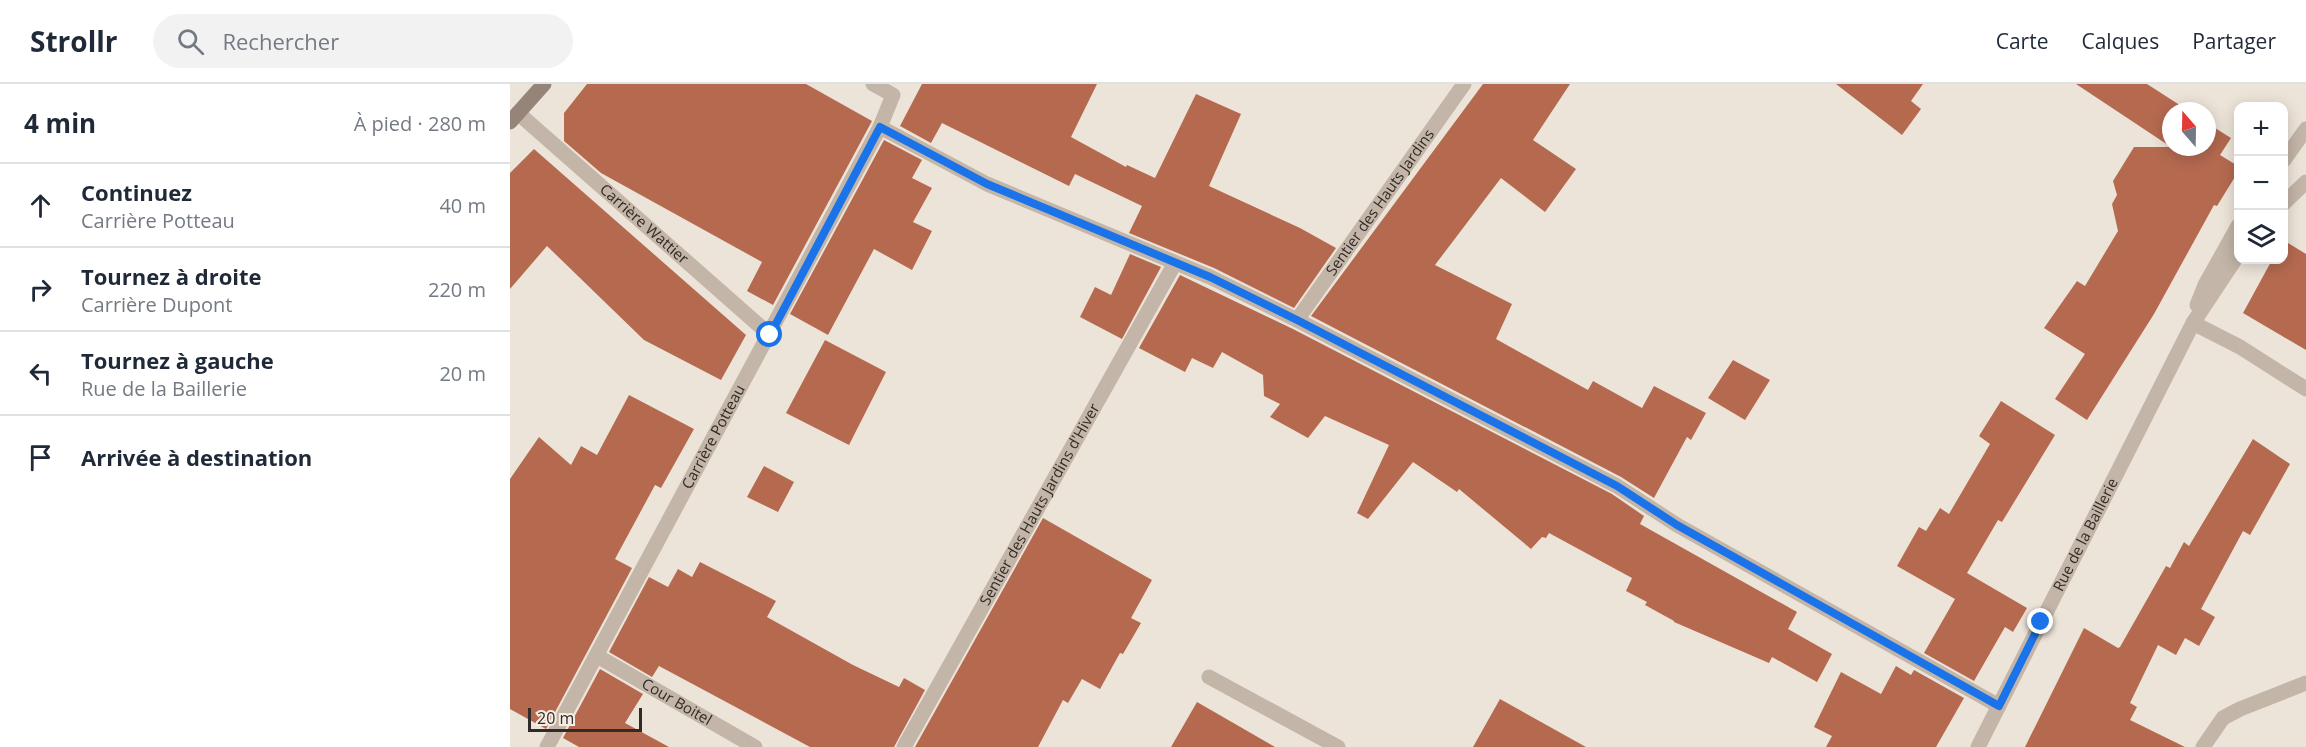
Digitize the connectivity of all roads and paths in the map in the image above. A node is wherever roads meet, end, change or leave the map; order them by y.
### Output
1 (544, 84) edge
2 (873, 84) edge
3 (1464, 84) edge
4 (514, 118) edge
5 (880, 127) junction
6 (2306, 129) edge
7 (2286, 156) edge
8 (2306, 182) edge
9 (2288, 198) edge
10 (2234, 233) edge
11 (2234, 261) edge
12 (1174, 263) junction
13 (1297, 320) junction
14 (2193, 323) junction
15 (770, 335) junction
16 (2306, 389) edge
17 (597, 656) junction
18 (1209, 676) dead end
19 (2306, 683) edge
20 (1999, 706) junction
21 (548, 747) edge
22 (755, 747) edge
23 (904, 747) edge
24 (1338, 747) edge
25 (1978, 747) edge
26 (2203, 747) edge

1 - 4 main road
2 - 5 street, Carrière Potteau
3 - 13 street, Sentier des Hauts Jardins
4 - 15 street, Carrière Wattier
5 - 12 street
5 - 15 street, Carrière Potteau
6 - 7 street
8 - 9 street
10 - 14 street, Rue de la Baillerie
11 - 14 street, Rue de la Baillerie
12 - 13 street
12 - 23 street, Sentier des Hauts Jardins d'Hiver
13 - 20 street
14 - 16 street
14 - 20 street, Rue de la Baillerie
15 - 17 street, Carrière Potteau
17 - 21 street, Carrière Potteau
17 - 22 street, Cour Boitel
18 - 24 street
19 - 26 street
20 - 25 street, Rue de la Baillerie

